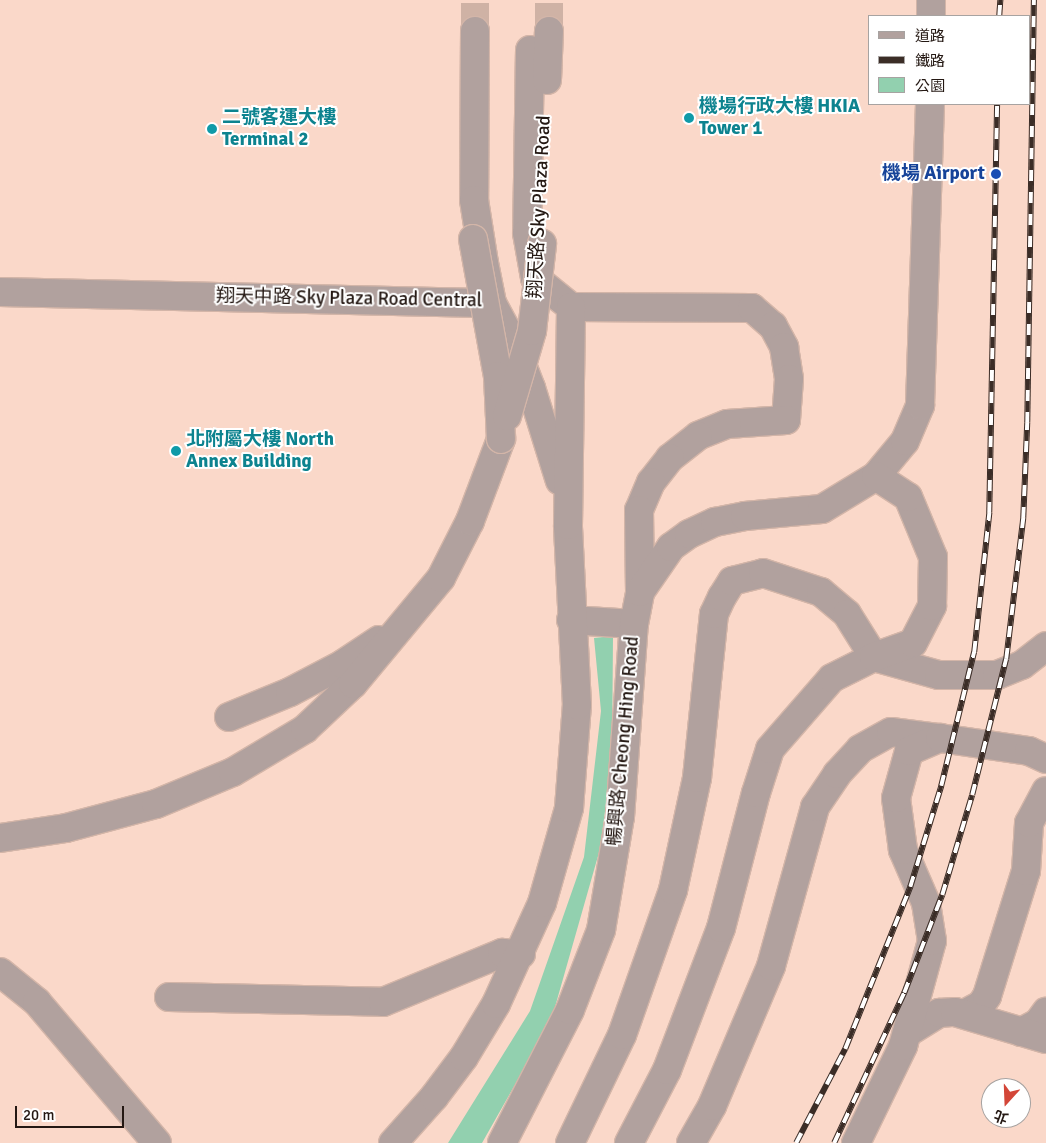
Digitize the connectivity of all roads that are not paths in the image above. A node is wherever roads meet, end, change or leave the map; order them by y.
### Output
1 (931, 0) edge
2 (930, 15) edge
3 (548, 31) tunnel mouth
4 (530, 50) tunnel mouth
5 (930, 105) edge
6 (0, 292) edge
7 (492, 303) junction
8 (572, 307) junction
9 (501, 438) junction
10 (876, 476) junction
11 (568, 525) junction
12 (640, 592) junction
13 (408, 620) junction
14 (571, 620) junction
15 (634, 624) junction
16 (1046, 646) edge
17 (874, 657) junction
18 (229, 717) dead end
19 (940, 738) junction
20 (1046, 759) edge
21 (1046, 791) edge
22 (0, 838) edge
23 (521, 954) junction
24 (0, 972) edge
25 (169, 997) dead end
26 (1046, 1012) edge
27 (964, 1014) junction
28 (907, 1033) junction
29 (1033, 1036) edge
30 (149, 1133) edge
31 (391, 1141) edge
32 (171, 1143) edge
33 (502, 1143) edge
34 (570, 1143) edge
35 (629, 1143) edge
36 (691, 1143) edge
37 (856, 1143) edge

1 - 2 street
3 - 9 street, 翔天路 Sky Plaza Road, bridge
4 - 8 street
5 - 10 street, 暢興路 Cheong Hing Road
6 - 7 street, 翔天中路 Sky Plaza Road Central
7 - 9 street, 翔天路 Sky Plaza Road, bridge
7 - 11 street, 翔天中路 Sky Plaza Road Central
8 - 11 street, 翔天中路 Sky Plaza Road Central
8 - 12 street
9 - 13 street, 翔天路 Sky Plaza Road
10 - 12 street, 暢興路 Cheong Hing Road
10 - 17 street
11 - 14 street, 翔天中路 Sky Plaza Road Central
12 - 15 street, 暢興路 Cheong Hing Road
13 - 18 street
13 - 22 street, 翔天路 Sky Plaza Road
14 - 15 street
14 - 23 street, 翔天中路 Sky Plaza Road Central
15 - 33 street, 暢興路 Cheong Hing Road
16 - 17 street
17 - 34 street
17 - 35 street
19 - 20 street
19 - 28 street
19 - 36 street
21 - 27 street
23 - 25 street
23 - 31 street, 翔天中路 Sky Plaza Road Central
24 - 30 street
26 - 29 street
27 - 28 street
27 - 29 street
28 - 37 street
30 - 32 street

